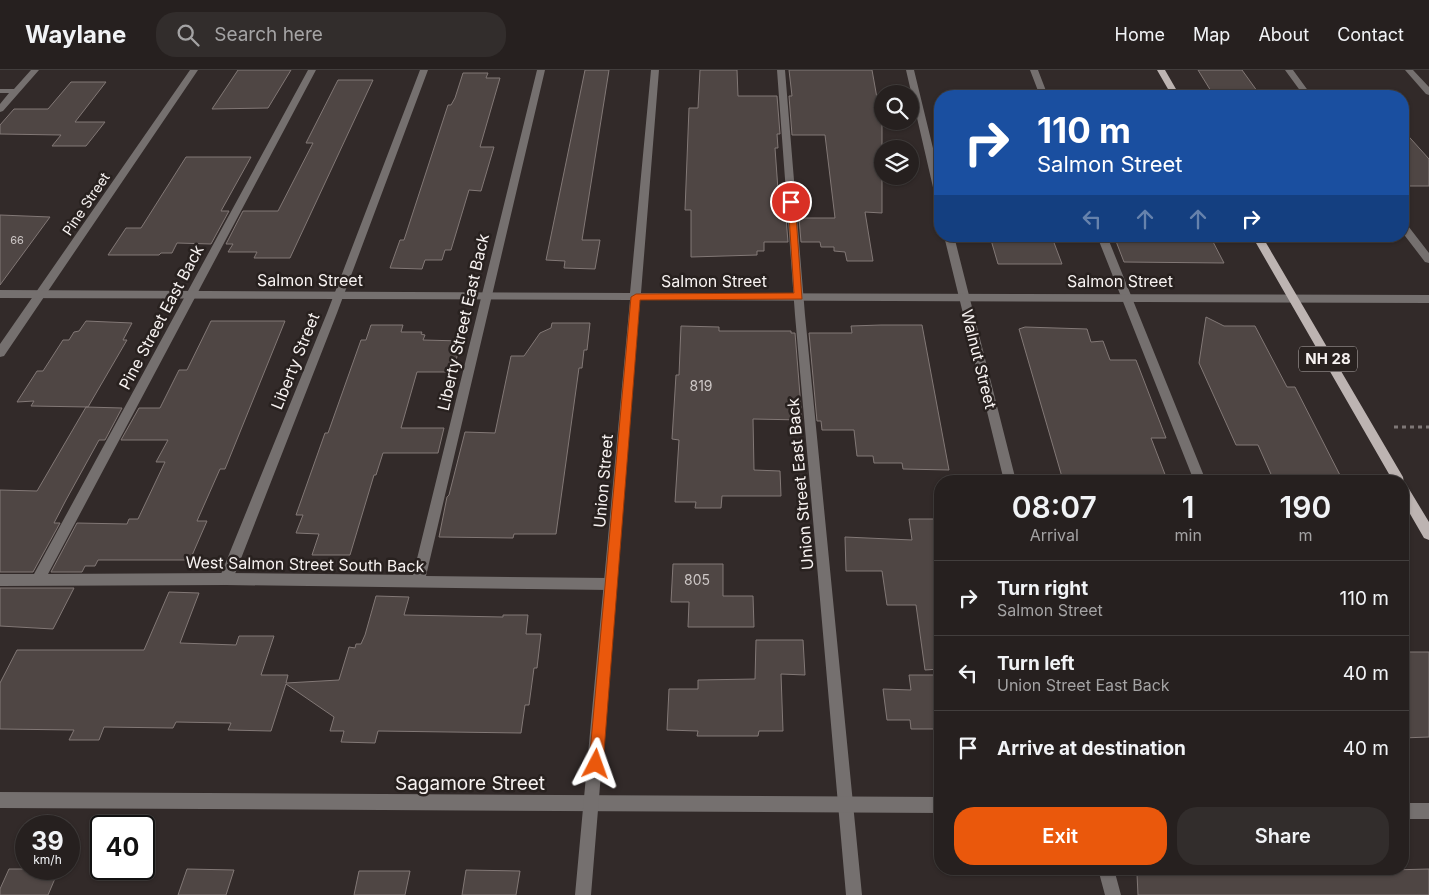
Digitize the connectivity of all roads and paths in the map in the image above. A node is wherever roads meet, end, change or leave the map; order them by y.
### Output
1 (35, 70) edge
2 (194, 70) edge
3 (312, 70) edge
4 (424, 70) edge
5 (541, 70) edge
6 (655, 70) edge
7 (781, 70) edge
8 (910, 70) edge
9 (1034, 70) edge
10 (1161, 70) edge
11 (1289, 70) edge
12 (1410, 70) edge
13 (0, 90) edge
14 (1042, 90) edge
15 (1173, 90) edge
16 (1304, 90) edge
17 (17, 91) junction
18 (1429, 92) edge
19 (0, 109) edge
20 (934, 171) edge
21 (1409, 233) edge
22 (951, 242) edge
23 (1104, 242) edge
24 (1260, 242) edge
25 (1429, 260) edge
26 (0, 294) edge
27 (40, 295) junction
28 (191, 296) junction
29 (964, 296) junction
30 (338, 297) junction
31 (486, 297) junction
32 (636, 297) junction
33 (799, 297) junction
34 (1127, 297) junction
35 (1293, 298) junction
36 (1429, 299) edge
37 (0, 352) edge
38 (1394, 427) dead end
39 (1429, 427) edge
40 (1009, 475) edge
41 (1198, 475) edge
42 (1396, 475) edge
43 (1409, 500) edge
44 (1429, 534) edge
45 (226, 579) junction
46 (0, 580) edge
47 (38, 580) junction
48 (418, 582) junction
49 (610, 584) junction
50 (0, 800) edge
51 (593, 804) junction
52 (847, 804) junction
53 (934, 805) edge
54 (1409, 811) edge
55 (1429, 811) edge
56 (1107, 875) edge
57 (583, 895) edge
58 (854, 895) edge
59 (1112, 895) edge

1 - 17 street
2 - 27 street, Pine Street
3 - 28 street, Pine Street East Back
4 - 30 street, Liberty Street
5 - 31 street, Liberty Street East Back
6 - 32 street, Union Street
7 - 33 street, Union Street East Back
8 - 20 street
9 - 14 street
10 - 15 main road
11 - 16 street
12 - 18 street
13 - 17 street
17 - 19 street
21 - 25 street
22 - 29 street, Walnut Street
23 - 34 street
24 - 35 main road, NH 28
26 - 27 street, Salmon Street
27 - 28 street, Salmon Street
27 - 37 street, Pine Street
28 - 30 street, Salmon Street
28 - 47 street, Pine Street East Back
29 - 33 street, Salmon Street
29 - 34 street, Salmon Street
29 - 40 street, Walnut Street
30 - 31 street, Salmon Street
30 - 45 street, Liberty Street
31 - 32 street, Salmon Street
31 - 48 street, Liberty Street East Back
32 - 33 street, Salmon Street
32 - 49 street, Union Street
33 - 52 street, Union Street East Back
34 - 35 street, Salmon Street
34 - 41 street
35 - 36 street, Salmon Street
35 - 42 main road, NH 28
38 - 39 path
43 - 44 main road
45 - 47 street, West Salmon Street South Back
45 - 48 street, West Salmon Street South Back
46 - 47 street, West Salmon Street South Back
48 - 49 street, West Salmon Street South Back
49 - 51 street, Union Street
50 - 51 street, Sagamore Street
51 - 52 street, Sagamore Street
51 - 57 street, Union Street
52 - 53 street, Sagamore Street
52 - 58 street, Union Street East Back
54 - 55 street
56 - 59 street

